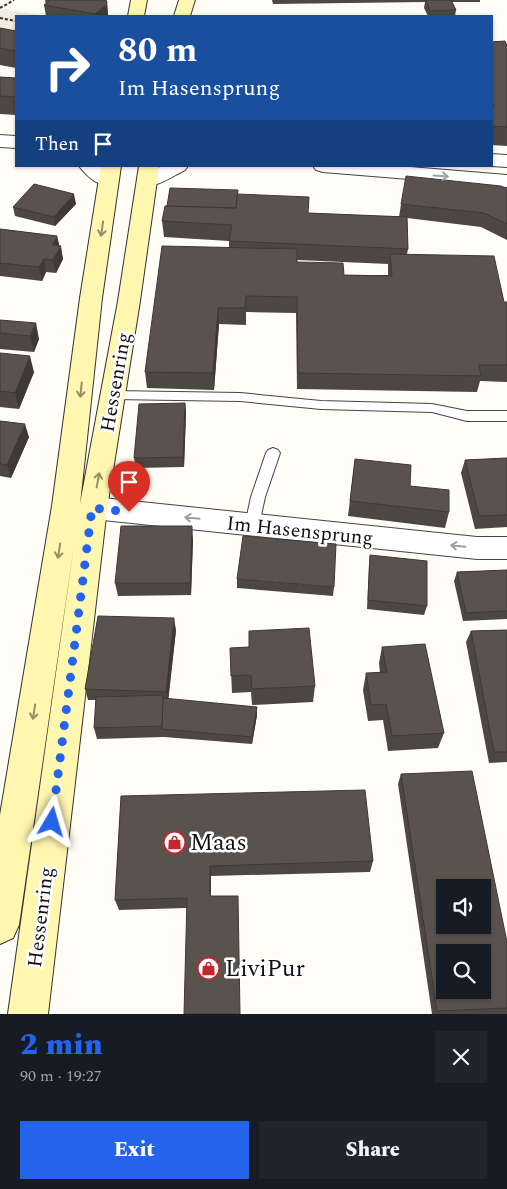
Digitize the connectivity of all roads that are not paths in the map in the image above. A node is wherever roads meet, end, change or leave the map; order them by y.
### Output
1 (139, 0) edge
2 (187, 0) edge
3 (136, 15) edge
4 (182, 15) edge
5 (0, 129) edge
6 (15, 130) edge
7 (0, 141) edge
8 (15, 142) edge
9 (493, 160) edge
10 (507, 161) edge
11 (493, 162) edge
12 (174, 167) edge
13 (336, 167) edge
14 (103, 171) edge
15 (148, 173) edge
16 (502, 180) edge
17 (113, 395) junction
18 (507, 416) edge
19 (273, 453) dead end
20 (92, 508) junction
21 (252, 525) junction
22 (507, 548) edge
23 (0, 925) edge
24 (28, 1014) edge

1 - 3 street
2 - 4 street
5 - 6 street
7 - 8 street
9 - 10 street
11 - 16 street
12 - 15 street
13 -> 16 street
14 -> 23 street, Hessenring
15 - 17 street, Hessenring
17 - 18 lane
20 -> 17 street, Hessenring
19 - 21 lane
21 -> 20 street, Im Hasensprung
20 - 24 street, Hessenring
22 -> 21 street, Im Hasensprung

